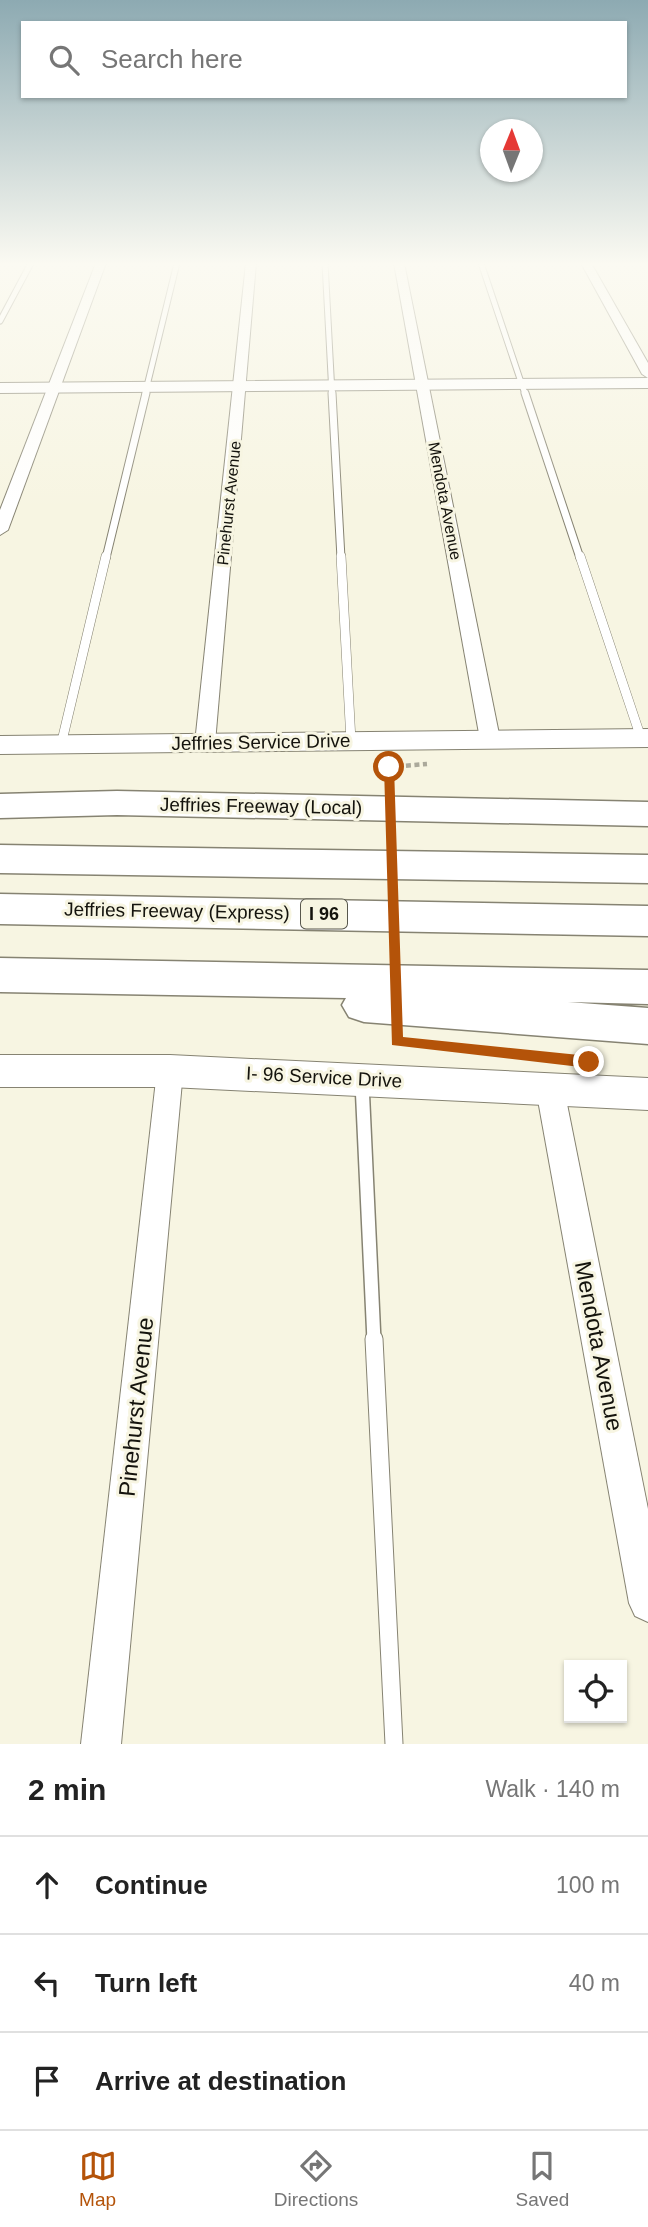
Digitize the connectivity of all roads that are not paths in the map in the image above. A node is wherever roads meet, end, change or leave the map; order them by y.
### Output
1 (70, 344) edge
2 (158, 344) edge
3 (244, 344) edge
4 (330, 344) edge
5 (415, 344) edge
6 (509, 344) edge
7 (631, 344) edge
8 (648, 374) edge
9 (648, 383) edge
10 (522, 384) junction
11 (423, 385) junction
12 (240, 386) junction
13 (332, 386) junction
14 (148, 387) junction
15 (0, 388) edge
16 (54, 388) junction
17 (0, 530) edge
18 (645, 738) edge
19 (490, 739) junction
20 (351, 741) junction
21 (205, 743) junction
22 (61, 744) junction
23 (0, 745) edge
24 (648, 792) edge
25 (0, 806) edge
26 (376, 808) junction
27 (648, 814) edge
28 (0, 859) edge
29 (648, 869) edge
30 (0, 909) edge
31 (648, 921) edge
32 (0, 975) edge
33 (164, 977) junction
34 (648, 987) edge
35 (648, 1026) edge
36 (0, 1071) edge
37 (170, 1071) junction
38 (362, 1079) junction
39 (550, 1088) junction
40 (648, 1094) edge
41 (648, 1603) edge
42 (101, 1744) edge
43 (394, 1744) edge

1 - 16 street
2 - 14 lane
3 - 12 street, Pinehurst Avenue
4 - 13 lane
5 - 11 street, Mendota Avenue
6 - 10 lane
7 - 8 street
9 - 10 street
10 - 11 street
10 - 18 lane
11 - 13 street
11 - 19 street, Mendota Avenue
12 - 13 street
12 - 14 street
12 - 21 street, Pinehurst Avenue
13 - 20 lane
14 - 16 street
14 - 22 lane
15 - 16 street
16 - 17 street
18 - 19 street, Jeffries Service Drive
19 - 20 street, Jeffries Service Drive
20 - 21 street, Jeffries Service Drive
21 - 22 street, Jeffries Service Drive
22 - 23 street, Jeffries Service Drive
24 - 26 highway
25 - 26 highway, Jeffries Freeway (Local)
26 - 27 highway, Jeffries Freeway (Local)
28 - 29 highway
30 - 31 highway, Jeffries Freeway (Express) / I 96
32 - 33 highway
33 - 34 highway
33 - 35 highway
36 - 37 street, I- 96 Service Drive
37 - 38 street, I- 96 Service Drive
37 - 42 street, Pinehurst Avenue
38 - 39 street, I- 96 Service Drive
38 - 43 lane
39 - 40 street, I- 96 Service Drive
39 - 41 street, Mendota Avenue

